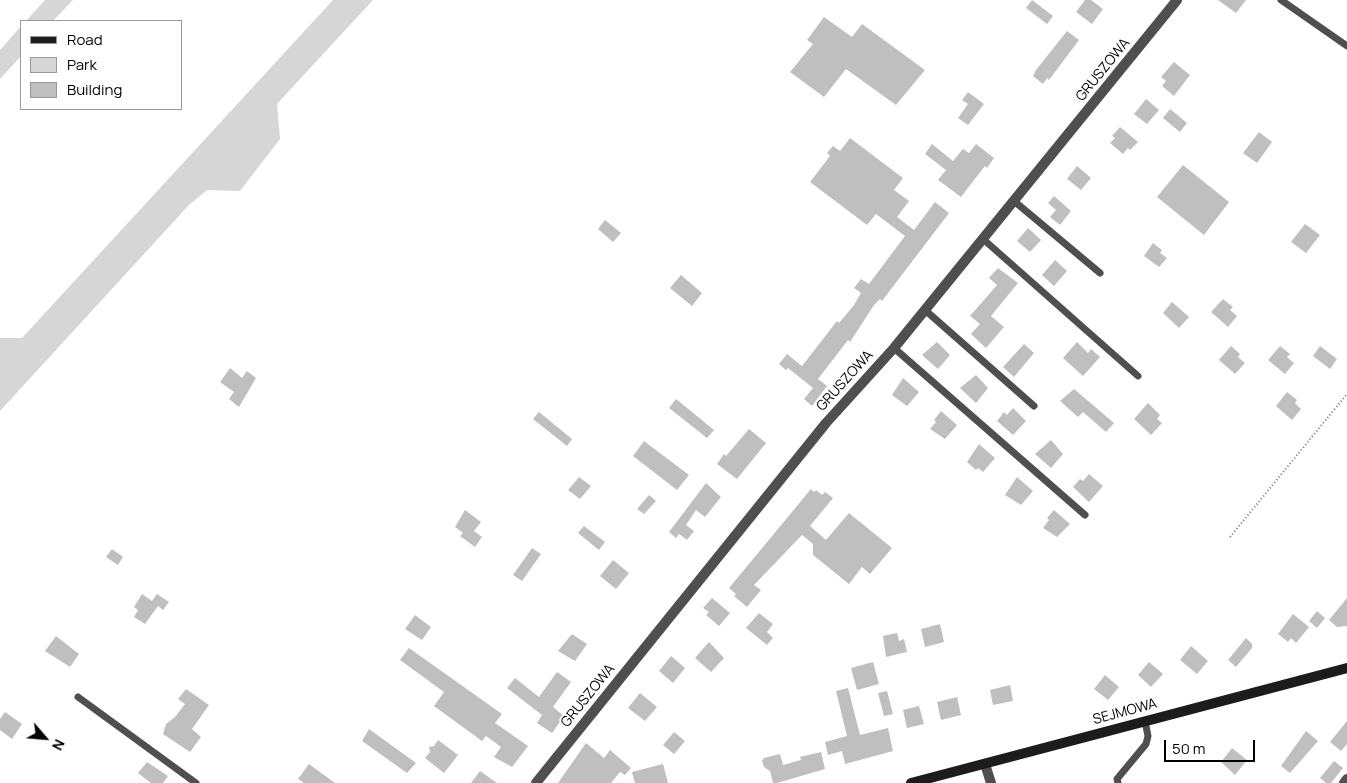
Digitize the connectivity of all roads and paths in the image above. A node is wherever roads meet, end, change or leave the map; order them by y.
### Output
1 (1177, 0) edge
2 (1281, 0) edge
3 (1347, 46) edge
4 (1014, 201) junction
5 (983, 239) junction
6 (1100, 273) dead end
7 (925, 310) junction
8 (894, 348) junction
9 (1138, 376) dead end
10 (1347, 394) edge
11 (1034, 406) dead end
12 (1085, 515) dead end
13 (1230, 537) dead end
14 (1347, 668) edge
15 (78, 697) dead end
16 (1145, 721) junction
17 (985, 764) junction
18 (1347, 779) edge
19 (196, 783) edge
20 (536, 783) edge
21 (911, 783) edge
22 (991, 783) edge
23 (1118, 783) edge
24 (1344, 783) edge

1 - 4 street, GRUSZOWA
2 - 3 lane
4 - 5 street, GRUSZOWA
4 - 6 lane
5 - 7 street, GRUSZOWA
5 - 9 lane
7 - 8 street, GRUSZOWA
7 - 11 lane
8 - 12 lane
8 - 20 street, GRUSZOWA
10 - 13 path
14 - 16 main road, SEJMOWA
15 - 19 lane
16 - 17 main road, SEJMOWA
16 - 23 lane
17 - 21 main road, SEJMOWA
17 - 22 street
18 - 24 street

